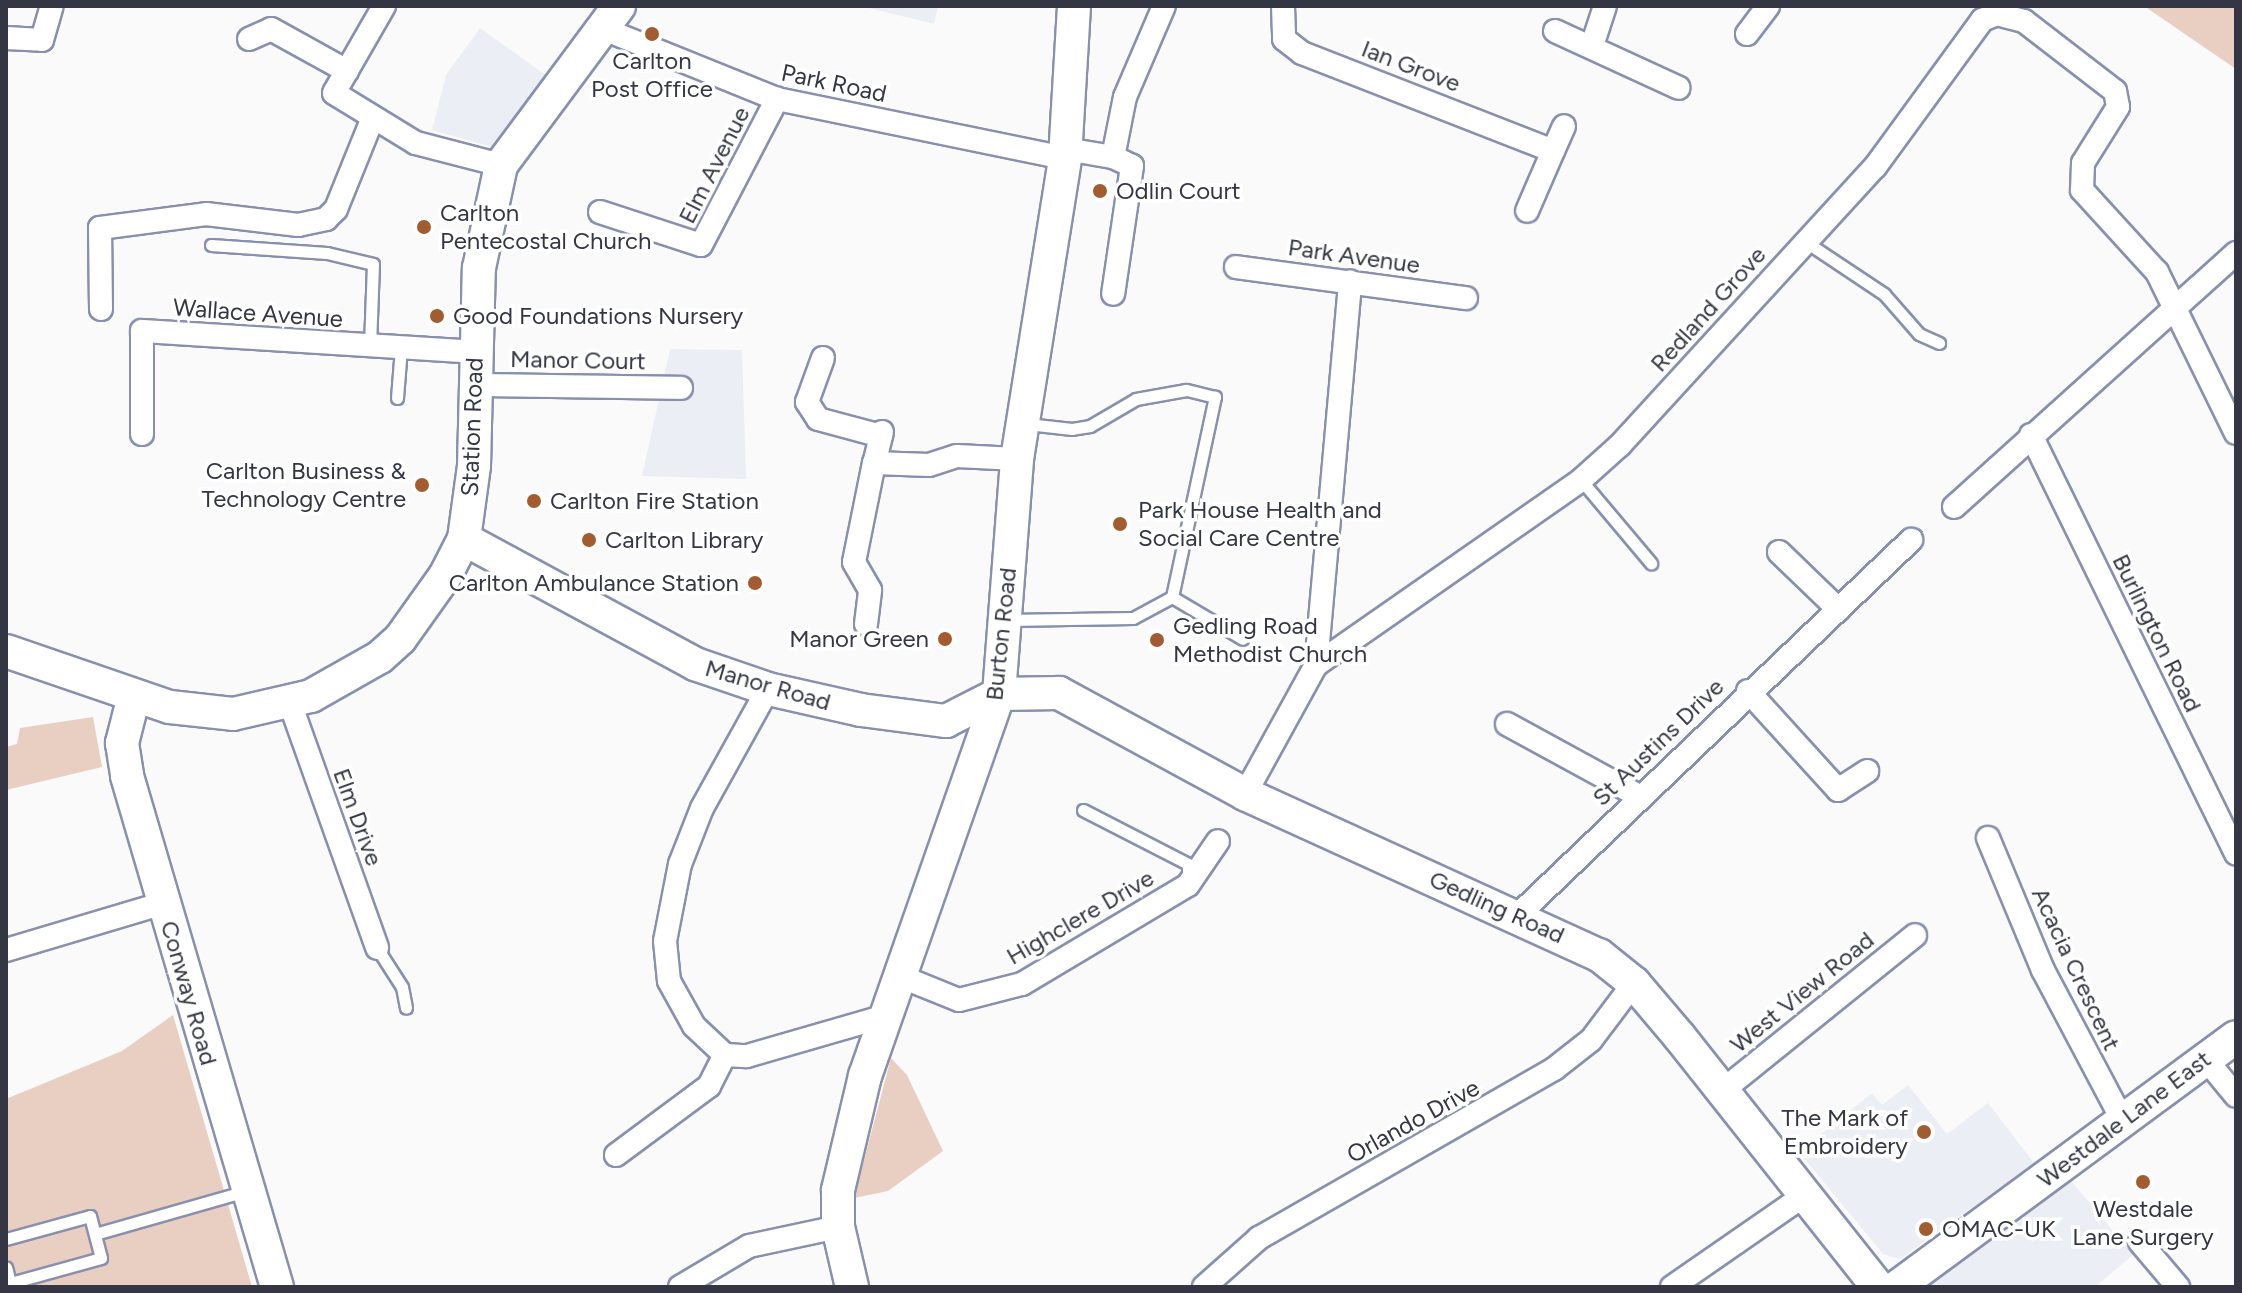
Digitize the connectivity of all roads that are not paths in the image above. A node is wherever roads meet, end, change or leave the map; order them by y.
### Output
1 (52, 6) edge
2 (384, 6) edge
3 (1074, 6) edge
4 (1164, 6) edge
5 (1283, 6) edge
6 (1605, 6) edge
7 (1768, 6) edge
8 (610, 17) edge
9 (1555, 31) dead end
10 (1747, 34) dead end
11 (6, 38) edge
12 (249, 39) dead end
13 (1592, 46) junction
14 (347, 71) junction
15 (1679, 88) dead end
16 (777, 99) junction
17 (372, 120) junction
18 (1564, 126) dead end
19 (1553, 151) junction
20 (1066, 153) junction
21 (1113, 157) junction
22 (501, 165) junction
23 (1527, 211) dead end
24 (600, 212) dead end
25 (1806, 242) junction
26 (211, 245) dead end
27 (2236, 253) edge
28 (1236, 267) dead end
29 (1350, 282) junction
30 (1113, 294) dead end
31 (1466, 298) dead end
32 (2176, 305) junction
33 (101, 309) dead end
34 (1939, 343) dead end
35 (370, 346) junction
36 (401, 347) junction
37 (474, 352) junction
38 (823, 358) dead end
39 (474, 385) junction
40 (681, 388) dead end
41 (397, 398) dead end
42 (1022, 424) junction
43 (2234, 424) edge
44 (142, 434) dead end
45 (2031, 435) junction
46 (1017, 459) junction
47 (874, 463) junction
48 (1581, 480) junction
49 (1954, 507) dead end
50 (464, 539) junction
51 (1911, 540) dead end
52 (1779, 552) dead end
53 (1651, 563) dead end
54 (1172, 597) junction
55 (1839, 610) junction
56 (1006, 620) junction
57 (866, 624) dead end
58 (1243, 639) dead end
59 (6, 651) edge
60 (1316, 665) junction
61 (768, 689) junction
62 (1748, 691) junction
63 (999, 694) junction
64 (134, 696) junction
65 (290, 703) junction
66 (1507, 724) dead end
67 (1867, 771) dead end
68 (1245, 794) junction
69 (1639, 796) junction
70 (1083, 810) dead end
71 (1988, 838) dead end
72 (1218, 841) dead end
73 (2236, 854) edge
74 (1188, 885) junction
75 (164, 903) junction
76 (1517, 916) junction
77 (1915, 935) dead end
78 (377, 948) joint
79 (6, 950) edge
80 (902, 977) junction
81 (1634, 983) junction
82 (406, 1008) dead end
83 (886, 1016) junction
84 (2236, 1037) edge
85 (725, 1055) junction
86 (2204, 1057) junction
87 (1722, 1091) junction
88 (2236, 1096) edge
89 (2122, 1119) junction
90 (620, 1146) dead end
91 (246, 1191) junction
92 (1805, 1195) junction
93 (838, 1227) junction
94 (95, 1234) junction
95 (6, 1239) edge
96 (2140, 1242) dead end
97 (6, 1267) edge
98 (277, 1287) edge
99 (680, 1287) edge
100 (852, 1287) edge
101 (1204, 1287) edge
102 (1672, 1287) edge
103 (1878, 1287) edge
104 (1897, 1287) edge
105 (2178, 1287) edge

1 - 11 street
2 - 14 street
3 - 20 street, Burton Road
4 - 21 street
5 - 19 street, Ian Grove
6 - 13 street
7 - 10 street
8 - 16 street, Park Road
8 - 22 street, Station Road
9 - 13 street
12 - 14 street
13 - 15 street
14 - 17 street
16 - 20 street, Park Road
16 - 24 street, Elm Avenue
17 - 22 street
17 - 33 street
18 - 19 street
19 - 23 street
20 - 21 street, Park Road
20 - 42 street, Burton Road
21 - 30 street
22 - 37 street, Station Road
25 - 32 street, Redland Grove
25 - 34 lane
25 - 48 street, Redland Grove
26 - 35 lane
27 - 32 street
28 - 29 street, Park Avenue
29 - 31 street, Park Avenue
29 - 60 street
32 - 43 street
32 - 45 street
35 - 36 street, Wallace Avenue
35 - 44 street, Wallace Avenue
36 - 37 street, Wallace Avenue
36 - 41 lane
37 - 39 street, Station Road
38 - 47 street
39 - 40 street, Manor Court
39 - 50 street, Station Road
42 - 46 street, Burton Road
42 - 54 lane
45 - 49 street
45 - 73 street, Burlington Road
46 - 47 street
46 - 56 street, Burton Road
47 - 57 street
48 - 53 lane
48 - 60 street, Redland Grove
50 - 61 street, Manor Road
50 - 65 street, Station Road
51 - 55 street, St Austins Drive
52 - 55 street
54 - 56 lane
54 - 58 lane
55 - 62 street, St Austins Drive
56 - 63 street, Burton Road
59 - 64 street, Station Road
60 - 68 street, Redland Grove
61 - 63 street, Manor Road
61 - 85 street
62 - 67 street
62 - 69 street, St Austins Drive
63 - 68 street, Gedling Road
63 - 80 street, Burton Road
64 - 65 street, Station Road
64 - 75 street, Conway Road
65 - 78 street, Elm Drive
66 - 69 street
68 - 76 street, Gedling Road
69 - 76 street, St Austins Drive
70 - 74 lane
71 - 89 street, Acacia Crescent
72 - 74 street, Highclere Drive
74 - 80 street, Highclere Drive
75 - 79 street
75 - 91 street, Conway Road
76 - 81 street, Gedling Road
77 - 87 street, West View Road
78 - 82 lane
80 - 83 street, Burton Road
81 - 87 street, Gedling Road
81 - 101 street, Orlando Drive
83 - 85 street
83 - 93 street, Burton Road
84 - 86 street, Westdale Lane East
85 - 90 street
86 - 88 street
86 - 89 street, Westdale Lane East
87 - 92 street, Gedling Road
89 - 104 street, Westdale Lane East
91 - 94 lane
91 - 98 street, Conway Road
92 - 102 street
92 - 103 street, Gedling Road
93 - 99 street
93 - 100 street, Burton Road
94 - 95 lane
94 - 97 lane
96 - 105 street

